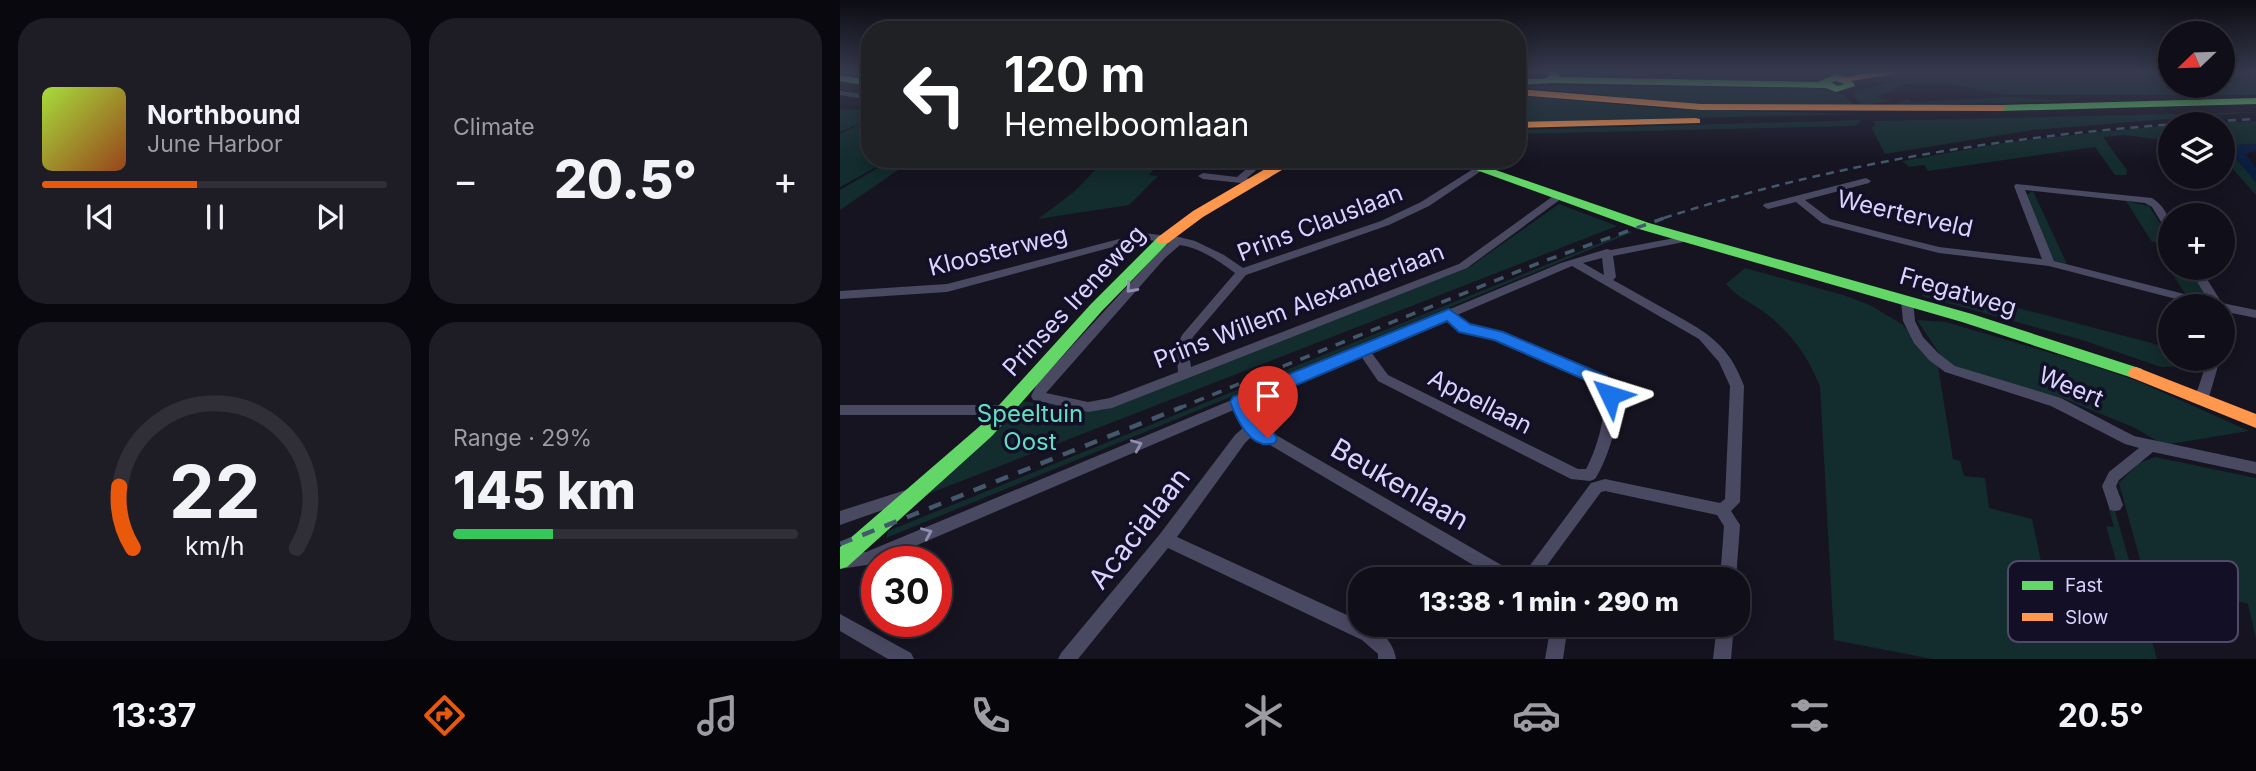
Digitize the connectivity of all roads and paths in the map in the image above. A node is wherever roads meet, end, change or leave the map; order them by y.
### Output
1 (1642, 102) edge
2 (2104, 102) edge
3 (2225, 102) edge
4 (1890, 103) dead end
5 (2134, 104) junction
6 (2256, 107) edge
7 (1864, 110) junction
8 (1526, 125) edge
9 (1257, 168) edge
10 (1270, 168) edge
11 (1479, 168) edge
12 (1484, 168) edge
13 (1203, 176) dead end
14 (1866, 181) dead end
15 (1245, 182) junction
16 (1560, 196) junction
17 (1798, 199) junction
18 (1768, 206) dead end
19 (2158, 208) edge
20 (1172, 239) junction
21 (1685, 239) junction
22 (1607, 252) junction
23 (1573, 261) junction
24 (2049, 263) junction
25 (1242, 272) junction
26 (1605, 281) junction
27 (2169, 294) edge
28 (840, 295) edge
29 (1907, 301) junction
30 (2235, 310) edge
31 (1449, 314) junction
32 (2256, 314) edge
33 (1363, 349) junction
34 (2210, 371) edge
35 (1185, 375) junction
36 (2202, 397) junction
37 (1239, 402) junction
38 (840, 410) edge
39 (1004, 410) junction
40 (2256, 421) edge
41 (1252, 428) junction
42 (2151, 446) junction
43 (2256, 468) edge
44 (1593, 481) junction
45 (914, 493) junction
46 (2115, 505) dead end
47 (1722, 510) junction
48 (840, 518) edge
49 (1166, 540) junction
50 (840, 561) edge
51 (1490, 567) edge
52 (1536, 567) edge
53 (1729, 567) edge
54 (840, 622) edge
55 (1557, 637) edge
56 (1724, 637) edge
57 (905, 659) edge
58 (1067, 659) edge
59 (1387, 659) edge
60 (1554, 659) edge
61 (1722, 659) edge

1 - 7 main road
2 - 5 main road
3 - 5 main road
4 - 7 main road
5 - 7 main road
6 - 8 main road
9 - 15 street
10 - 15 main road, Prinses Ireneweg
11 - 25 street, Prins Clauslaan
12 - 16 main road, Fregatweg
13 - 15 street
14 - 17 street, Weerterveld
15 - 20 main road, Prinses Ireneweg
16 - 21 main road, Fregatweg
16 - 35 street, Prins Willem Alexanderlaan
17 - 18 street, Weerterveld
17 - 24 street, Weerterveld
19 - 24 street
20 - 25 street
20 - 28 street, Kloosterweg
20 -> 35 street, Prins Willem Alexanderlaan
20 - 39 main road, Prinses Ireneweg
21 - 22 street
21 - 29 main road, Fregatweg
22 - 23 street
22 - 26 street
23 - 26 street
23 - 31 street
24 - 27 street, Weerterveld
25 - 35 street, Prins Clauslaan
26 - 47 street
29 - 36 main road, Fregatweg
29 - 42 street, Weert
30 - 32 street, Weerterveld
31 - 33 street
31 - 44 street
33 - 37 street
33 - 44 street, Appellaan
34 - 36 street
36 - 40 main road, Fregatweg
37 - 41 street
50 -> 37 street
38 - 39 street
39 - 45 main road, Prinses Ireneweg
41 - 49 street, Acacialaan
41 - 51 street, Beukenlaan
42 - 43 street, Weert
42 - 46 street
44 - 47 street, Appellaan
44 - 52 street
45 - 48 street
45 - 50 main road, Prinses Ireneweg
47 - 53 street
49 - 58 street, Acacialaan
49 - 59 street
54 - 57 street
55 - 60 street
56 - 61 street

